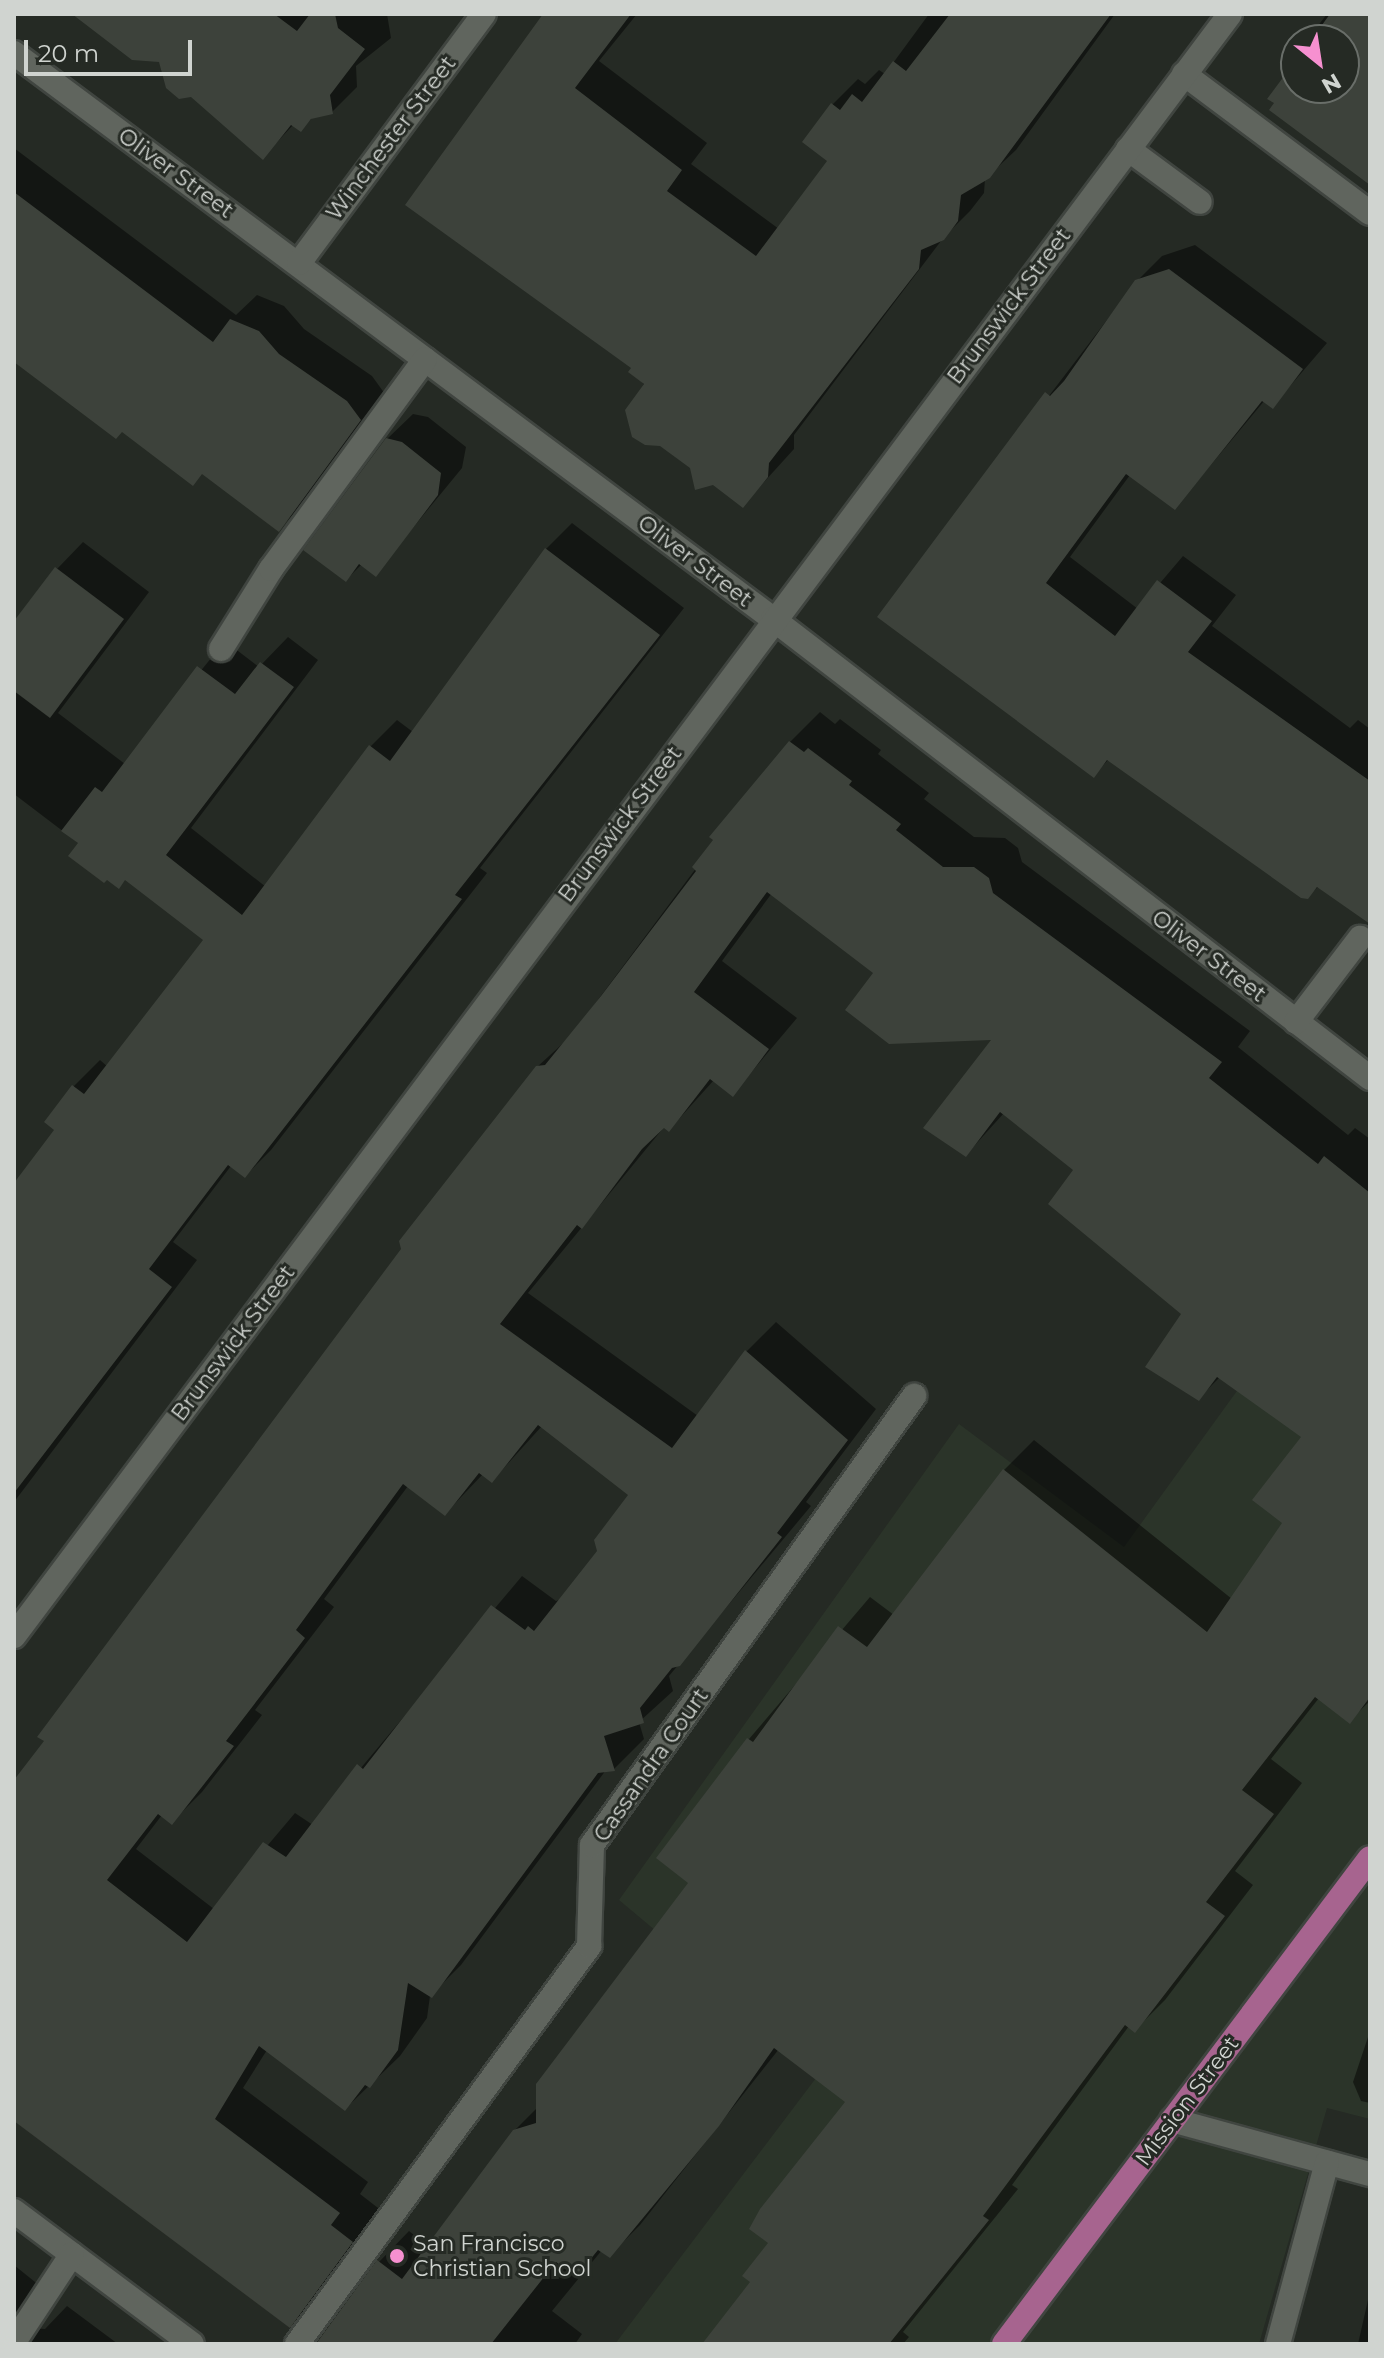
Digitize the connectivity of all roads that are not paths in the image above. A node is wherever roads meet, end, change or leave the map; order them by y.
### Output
1 (484, 14) edge
2 (1230, 14) edge
3 (14, 53) edge
4 (1184, 74) junction
5 (1128, 149) junction
6 (1200, 202) dead end
7 (1370, 213) edge
8 (299, 263) junction
9 (425, 359) junction
10 (773, 619) junction
11 (221, 649) dead end
12 (1360, 938) dead end
13 (1296, 1022) junction
14 (1370, 1078) edge
15 (914, 1396) dead end
16 (14, 1636) edge
17 (1370, 1858) edge
18 (1172, 2120) junction
19 (1327, 2162) junction
20 (1370, 2174) edge
21 (14, 2211) edge
22 (72, 2254) junction
23 (14, 2342) edge
24 (192, 2344) edge
25 (297, 2344) edge
26 (1004, 2344) edge
27 (1278, 2344) edge

1 - 8 street, Winchester Street
2 - 4 street, Brunswick Street
3 - 8 street, Oliver Street
4 - 5 street, Brunswick Street
4 - 7 street
5 - 6 street
5 - 10 street, Brunswick Street
8 - 9 street, Oliver Street
9 - 10 street, Oliver Street
9 - 11 street
10 - 13 street, Oliver Street
10 - 16 street, Brunswick Street
12 - 13 street
13 - 14 street, Oliver Street
15 - 25 street, Cassandra Court
17 - 18 main road, Mission Street
18 - 19 street
18 - 26 main road, Mission Street
19 - 20 street
19 - 27 street
21 - 22 street
22 - 23 street
22 - 24 street

